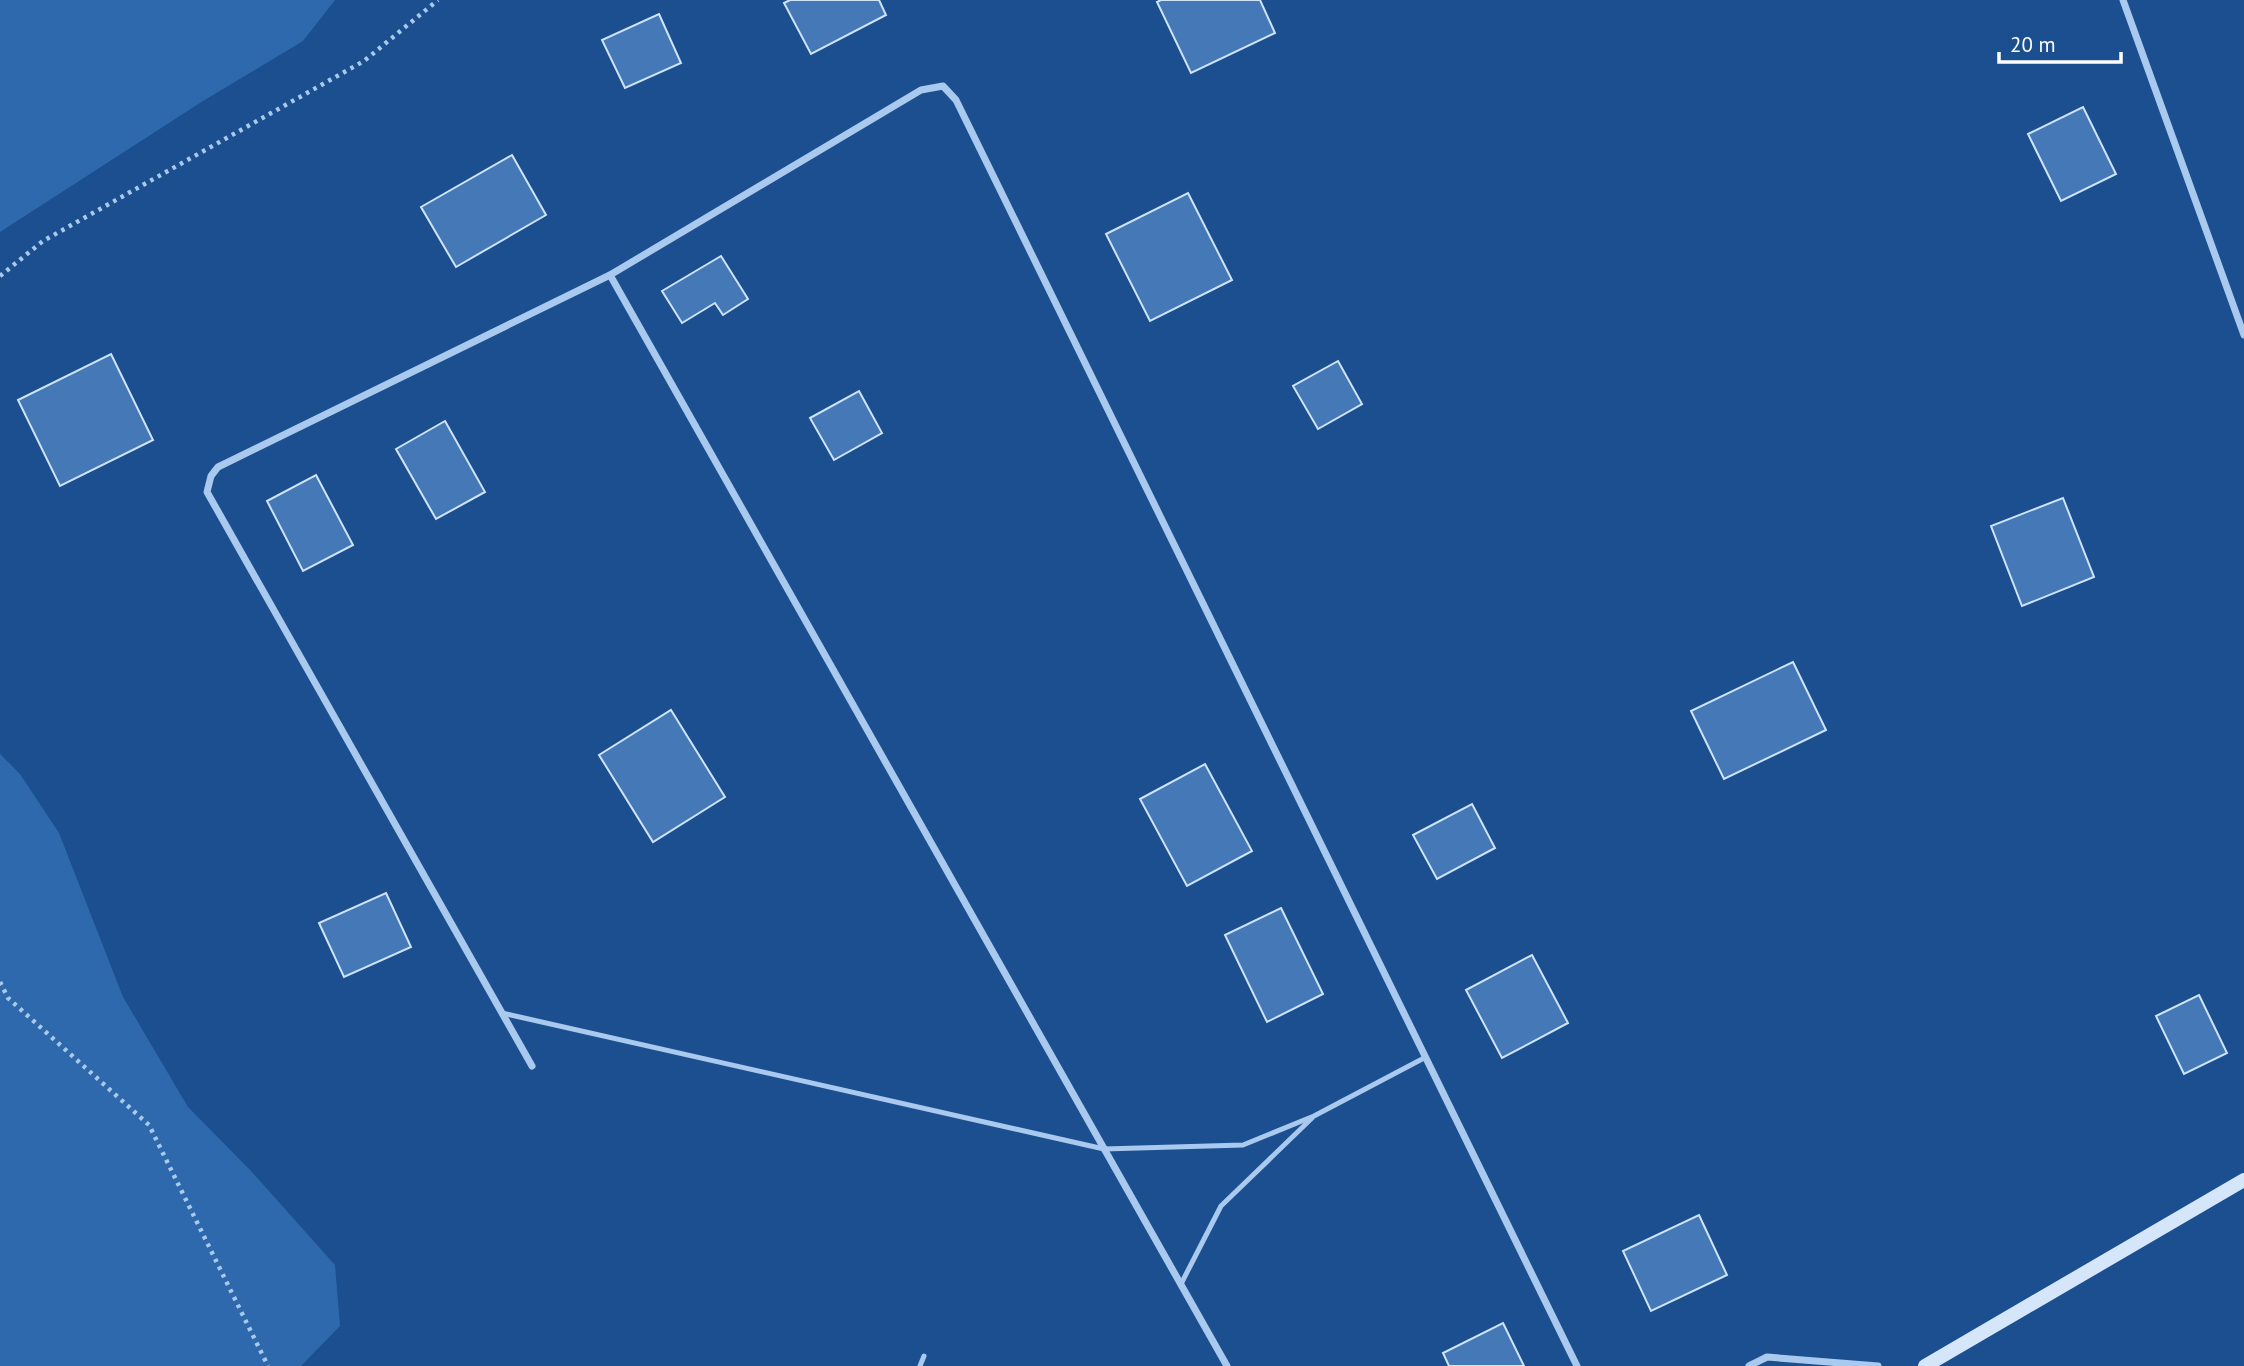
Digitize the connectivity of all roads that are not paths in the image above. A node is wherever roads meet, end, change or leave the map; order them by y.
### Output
1 (2123, 0) edge
2 (610, 275) junction
3 (2244, 335) edge
4 (502, 1013) junction
5 (1426, 1057) junction
6 (533, 1066) dead end
7 (1314, 1116) junction
8 (1104, 1149) junction
9 (2244, 1180) edge
10 (1181, 1284) junction
11 (924, 1356) dead end
12 (920, 1366) edge
13 (1227, 1366) edge
14 (1577, 1366) edge
15 (1749, 1366) edge
16 (1878, 1366) edge
17 (1925, 1366) edge

1 - 3 street
2 - 4 street
2 - 5 street
2 - 8 street
4 - 6 street
4 - 8 lane
5 - 7 lane
5 - 14 street
7 - 8 lane
7 - 10 lane
8 - 10 street
9 - 17 main road
10 - 13 street
11 - 12 lane
15 - 16 street

